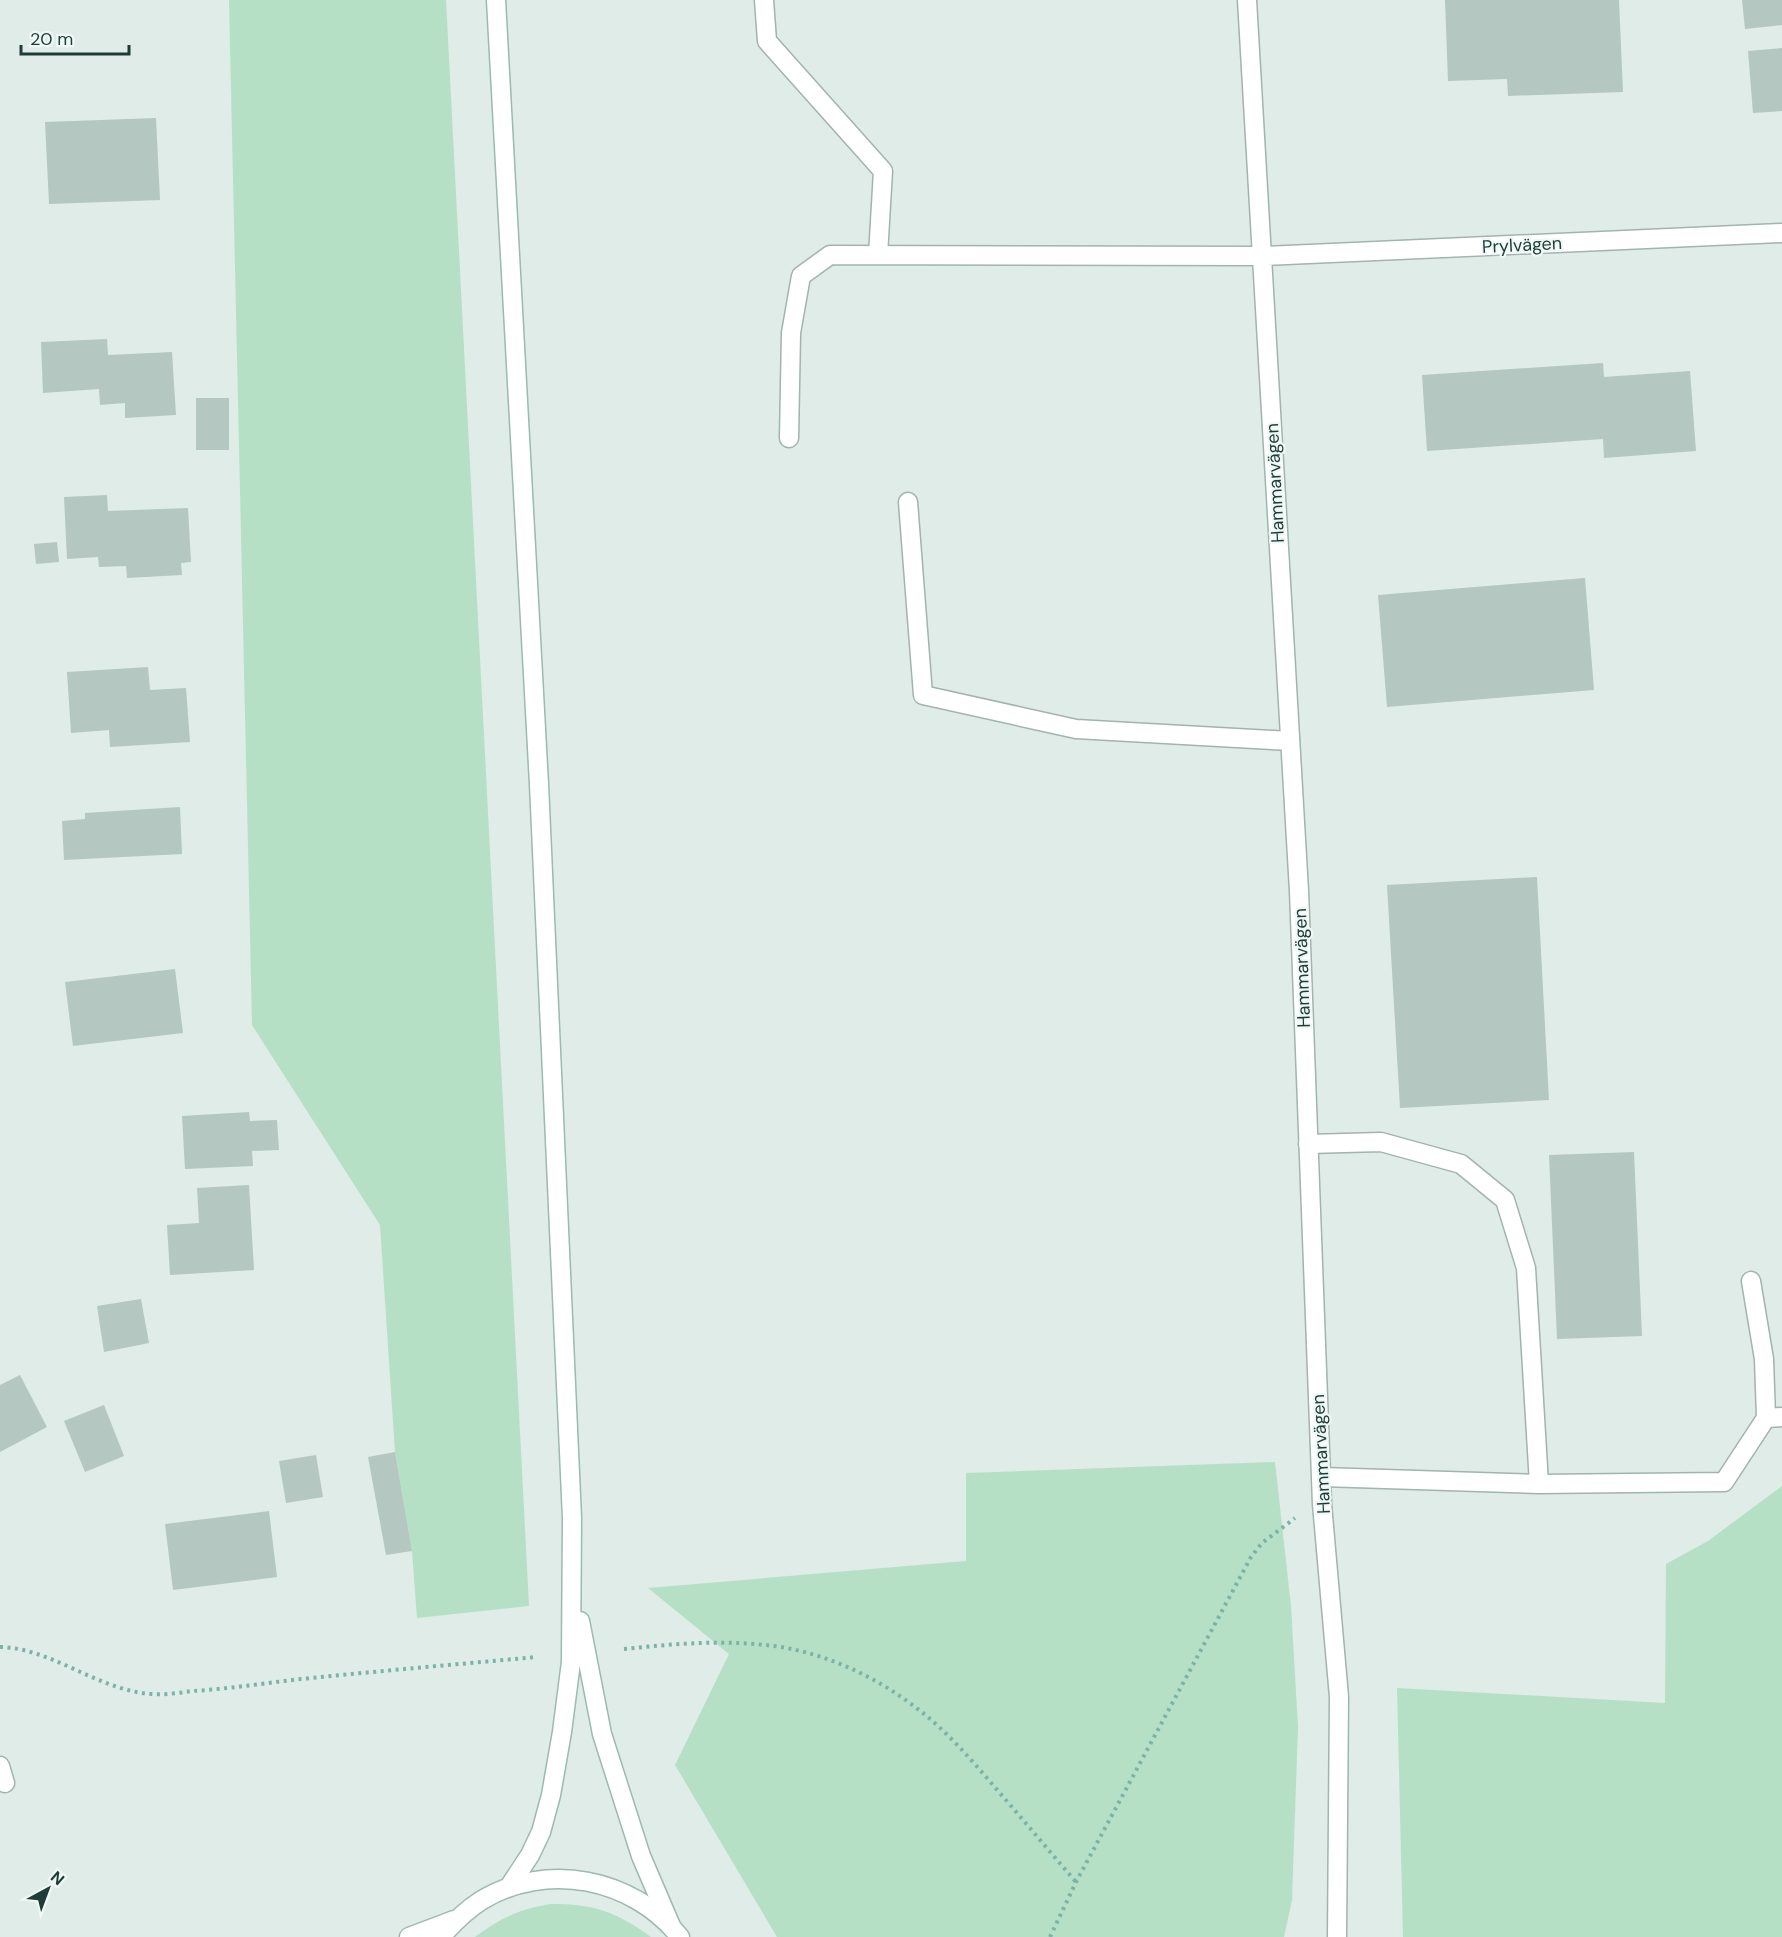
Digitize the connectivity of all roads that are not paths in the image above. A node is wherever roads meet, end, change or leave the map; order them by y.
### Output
1 (496, 0) edge
2 (764, 0) edge
3 (1247, 0) edge
4 (1782, 233) edge
5 (878, 255) junction
6 (1262, 256) junction
7 (789, 438) dead end
8 (908, 502) dead end
9 (1290, 741) junction
10 (1308, 1144) junction
11 (1751, 1281) dead end
12 (1774, 1417) edge
13 (1322, 1477) junction
14 (1539, 1484) junction
15 (573, 1577) junction
16 (509, 1887) junction
17 (456, 1920) junction
18 (675, 1931) edge
19 (410, 1937) edge
20 (441, 1937) edge
21 (1337, 1937) edge

1 - 15 main road
2 - 5 main road
3 - 6 main road, Hammarvägen
4 - 6 main road, Prylvägen
5 - 6 main road, Prylvägen
5 - 7 main road, Prylvägen
6 - 9 main road, Hammarvägen
8 - 9 main road
9 - 10 main road, Hammarvägen
10 - 13 main road, Hammarvägen
10 - 14 main road
11 - 12 main road
12 - 14 main road
13 - 14 main road
13 - 21 main road, Hammarvägen
15 - 16 main road
15 - 18 main road
16 - 17 main road
16 - 18 main road
17 - 19 main road
17 - 20 main road

